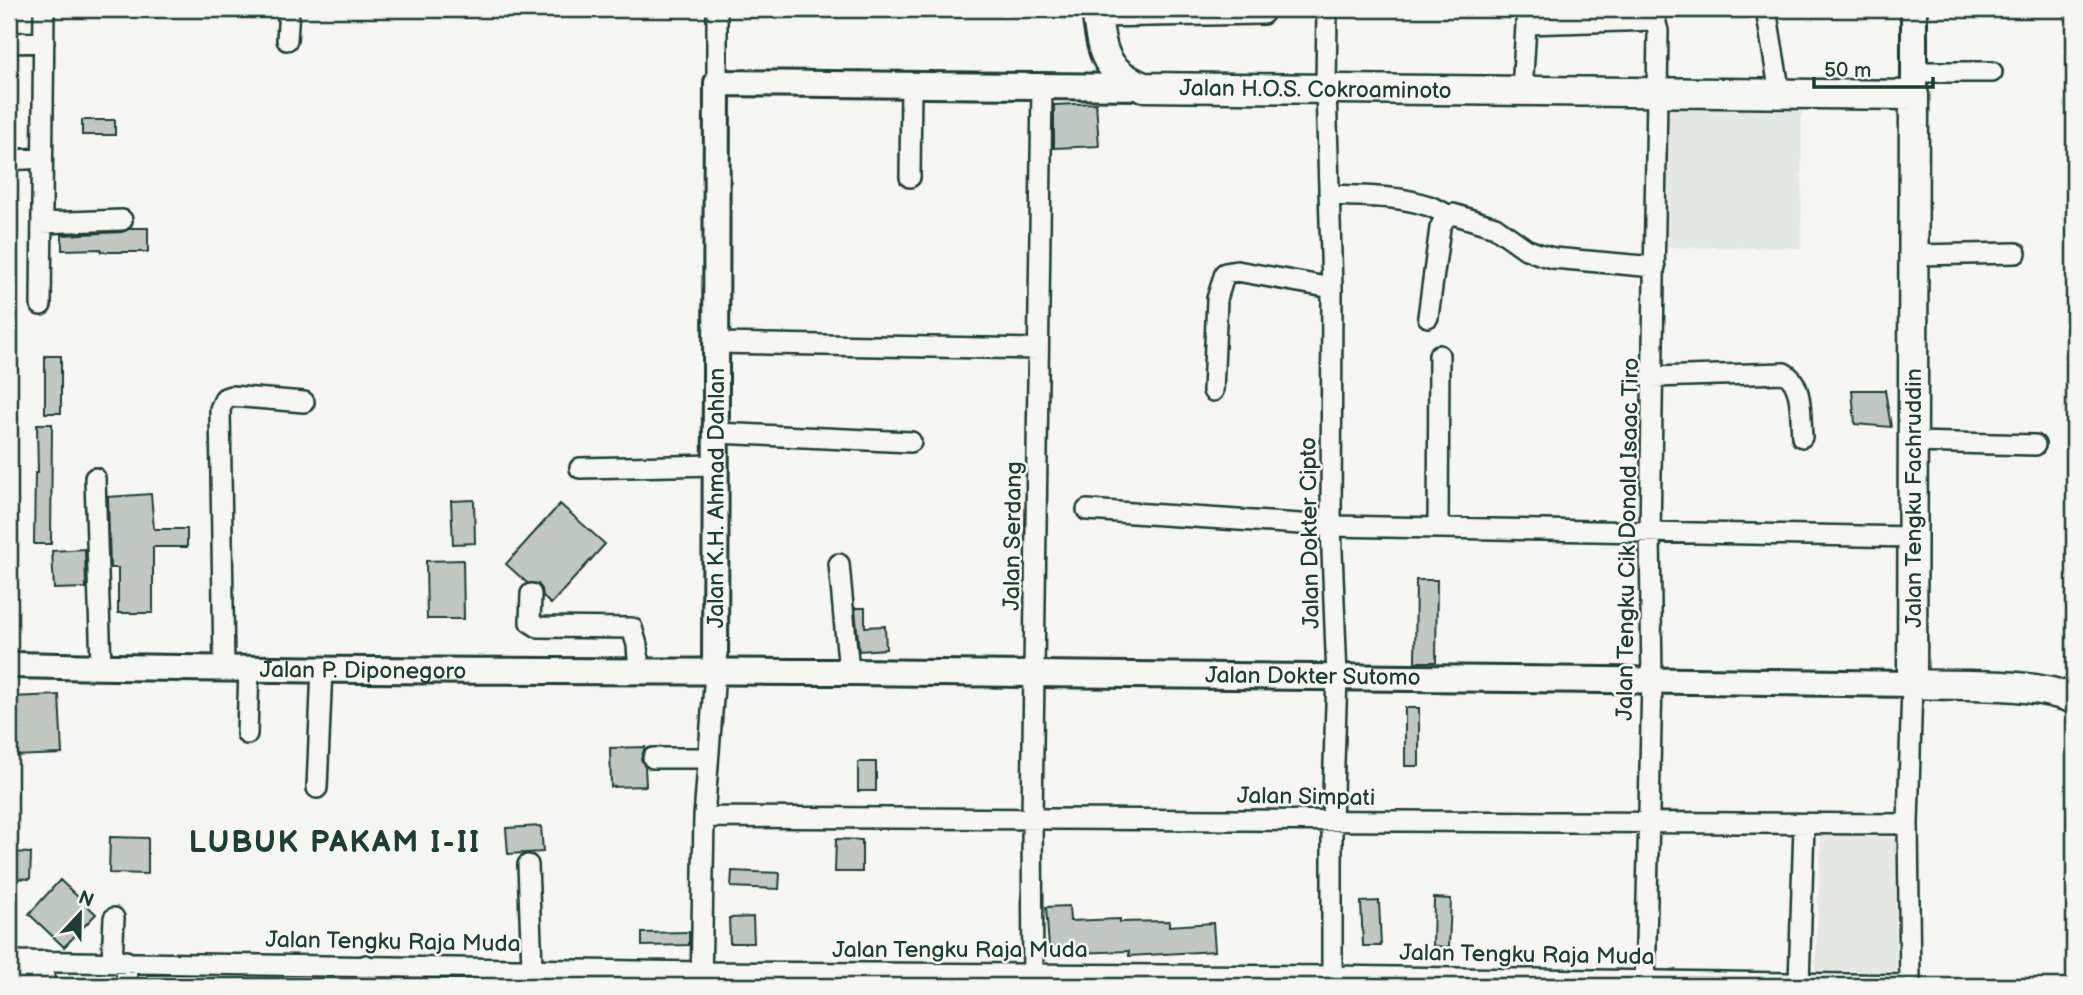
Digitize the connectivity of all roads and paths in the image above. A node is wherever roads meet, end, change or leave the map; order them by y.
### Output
1 (44, 9) edge
2 (289, 9) edge
3 (717, 9) edge
4 (1327, 9) edge
5 (1766, 9) edge
6 (1914, 9) edge
7 (1097, 13) edge
8 (1263, 14) dead end
9 (1526, 16) edge
10 (287, 40) dead end
11 (44, 42) junction
12 (9, 43) edge
13 (1103, 52) junction
14 (1992, 72) dead end
15 (717, 83) junction
16 (1914, 84) junction
17 (911, 85) junction
18 (1054, 86) junction
19 (1144, 87) junction
20 (1326, 89) junction
21 (1522, 91) junction
22 (1659, 92) junction
23 (1780, 93) junction
24 (42, 158) junction
25 (9, 160) edge
26 (910, 177) dead end
27 (1330, 195) junction
28 (1449, 216) junction
29 (122, 220) dead end
30 (42, 223) junction
31 (2016, 253) dead end
32 (1915, 255) junction
33 (1655, 267) junction
34 (1332, 288) junction
35 (41, 305) dead end
36 (1428, 317) dead end
37 (716, 343) junction
38 (1038, 349) junction
39 (1439, 355) dead end
40 (1653, 377) junction
41 (1213, 391) dead end
42 (304, 402) dead end
43 (716, 433) junction
44 (1802, 437) dead end
45 (911, 442) dead end
46 (1913, 442) junction
47 (2035, 445) dead end
48 (716, 465) junction
49 (580, 468) dead end
50 (95, 478) dead end
51 (1087, 510) dead end
52 (1331, 526) junction
53 (1438, 528) junction
54 (1650, 534) junction
55 (1912, 537) junction
56 (839, 564) dead end
57 (531, 594) dead end
58 (9, 665) edge
59 (101, 667) junction
60 (224, 668) junction
61 (322, 668) junction
62 (249, 669) junction
63 (849, 672) junction
64 (639, 673) junction
65 (715, 673) junction
66 (1034, 675) junction
67 (1337, 677) junction
68 (1652, 681) junction
69 (1912, 684) junction
70 (2074, 697) edge
71 (247, 734) dead end
72 (653, 758) dead end
73 (708, 758) junction
74 (317, 788) dead end
75 (704, 817) junction
76 (1032, 818) junction
77 (1332, 821) junction
78 (1647, 824) junction
79 (1908, 824) junction
80 (1804, 825) junction
81 (528, 864) dead end
82 (114, 918) dead end
83 (9, 961) edge
84 (37, 961) junction
85 (119, 961) junction
86 (366, 965) junction
87 (532, 967) junction
88 (1332, 976) junction
89 (701, 979) edge
90 (1033, 980) edge
91 (1644, 983) edge
92 (1799, 983) junction
93 (19, 986) edge
94 (44, 986) edge
95 (127, 986) edge
96 (370, 986) edge
97 (1910, 986) edge

1 - 11 street
2 - 10 street
3 - 15 street, Jalan K.H. Ahmad Dahlan
4 - 20 street, Jalan Dokter Cipto
5 - 23 street
6 - 16 main road, Jalan Tengku Fachruddin
7 - 8 street
7 - 13 highway
9 - 21 street
9 - 22 street, Jalan Tengku Cik Donald Isaac Tiro
11 - 12 street
11 - 24 street
13 - 18 main road
13 - 19 highway
14 - 16 street
15 - 17 main road, Jalan H.O.S. Cokroaminoto
15 - 37 main road, Jalan K.H. Ahmad Dahlan
16 - 23 highway, Jalan H.O.S. Cokroaminoto
16 - 32 highway, Jalan Tengku Fachruddin
17 - 18 main road, Jalan H.O.S. Cokroaminoto
17 - 26 street
18 - 19 main road, Jalan H.O.S. Cokroaminoto
18 - 38 street, Jalan Serdang
19 - 20 highway, Jalan H.O.S. Cokroaminoto
20 - 21 highway, Jalan H.O.S. Cokroaminoto
20 - 27 street, Jalan Dokter Cipto
21 - 22 highway, Jalan H.O.S. Cokroaminoto
22 - 23 highway, Jalan H.O.S. Cokroaminoto
22 - 33 street, Jalan Tengku Cik Donald Isaac Tiro
24 - 25 street
24 - 30 street
27 - 28 street
27 - 34 street, Jalan Dokter Cipto
28 - 33 street
28 - 36 street
29 - 30 street
30 - 35 street
31 - 32 street
32 - 46 highway, Jalan Tengku Fachruddin
33 - 40 street, Jalan Tengku Cik Donald Isaac Tiro
34 - 41 street
34 - 52 street, Jalan Dokter Cipto
37 - 38 street
37 - 43 main road, Jalan K.H. Ahmad Dahlan
38 - 66 street, Jalan Serdang
39 - 53 street
40 - 44 street
40 - 54 street, Jalan Tengku Cik Donald Isaac Tiro
42 - 60 street
43 - 45 street
43 - 48 main road, Jalan K.H. Ahmad Dahlan
46 - 47 street
46 - 55 highway, Jalan Tengku Fachruddin
48 - 49 street
48 - 65 main road, Jalan K.H. Ahmad Dahlan
50 - 59 street
51 - 52 street
52 - 53 street
52 - 67 street, Jalan Dokter Cipto
53 - 54 street
54 - 55 street
54 - 68 street, Jalan Tengku Cik Donald Isaac Tiro
55 - 69 highway, Jalan Tengku Fachruddin
56 - 63 street
57 - 64 street
58 - 59 main road, Jalan P. Diponegoro
59 - 60 main road, Jalan P. Diponegoro
60 - 62 main road, Jalan P. Diponegoro
61 - 62 main road, Jalan P. Diponegoro
61 - 64 main road, Jalan P. Diponegoro
61 - 74 street
62 - 71 street
63 - 65 main road, Jalan Dokter Sutomo
63 - 66 main road, Jalan Dokter Sutomo
64 - 65 main road, Jalan P. Diponegoro
65 - 73 street, Jalan K.H. Ahmad Dahlan
66 - 67 main road, Jalan Dokter Sutomo
66 - 76 street, Jalan Serdang
67 - 68 main road, Jalan Dokter Sutomo
67 - 77 street, Jalan Dokter Cipto
68 - 69 main road, Jalan Dokter Sutomo
68 - 78 street, Jalan Tengku Cik Donald Isaac Tiro
69 - 70 highway
69 - 79 street, Jalan Tengku Fachruddin
72 - 73 street
73 - 75 street, Jalan K.H. Ahmad Dahlan
75 - 76 street, Jalan Simpati
75 - 89 street, Jalan K.H. Ahmad Dahlan
76 - 77 street, Jalan Simpati
76 - 90 street, Jalan Serdang
77 - 78 street, Jalan Simpati
77 - 88 street, Jalan Dokter Cipto
78 - 80 street, Jalan Simpati
78 - 91 street, Jalan Tengku Cik Donald Isaac Tiro
79 - 80 street, Jalan Simpati
79 - 97 street, Jalan Tengku Fachruddin
80 - 92 street
81 - 87 street
82 - 85 street
83 - 84 street, Jalan Tengku Raja Muda
84 - 85 street, Jalan Tengku Raja Muda
84 - 93 street
84 - 94 street
85 - 86 street, Jalan Tengku Raja Muda
85 - 95 street
86 - 87 street, Jalan Tengku Raja Muda
86 - 96 street
87 - 89 street, Jalan Tengku Raja Muda
88 - 90 street, Jalan Tengku Raja Muda
88 - 91 street, Jalan Tengku Raja Muda
89 - 90 street, Jalan Tengku Raja Muda
91 - 92 street, Jalan Tengku Raja Muda
92 - 97 street, Jalan Tengku Raja Muda

